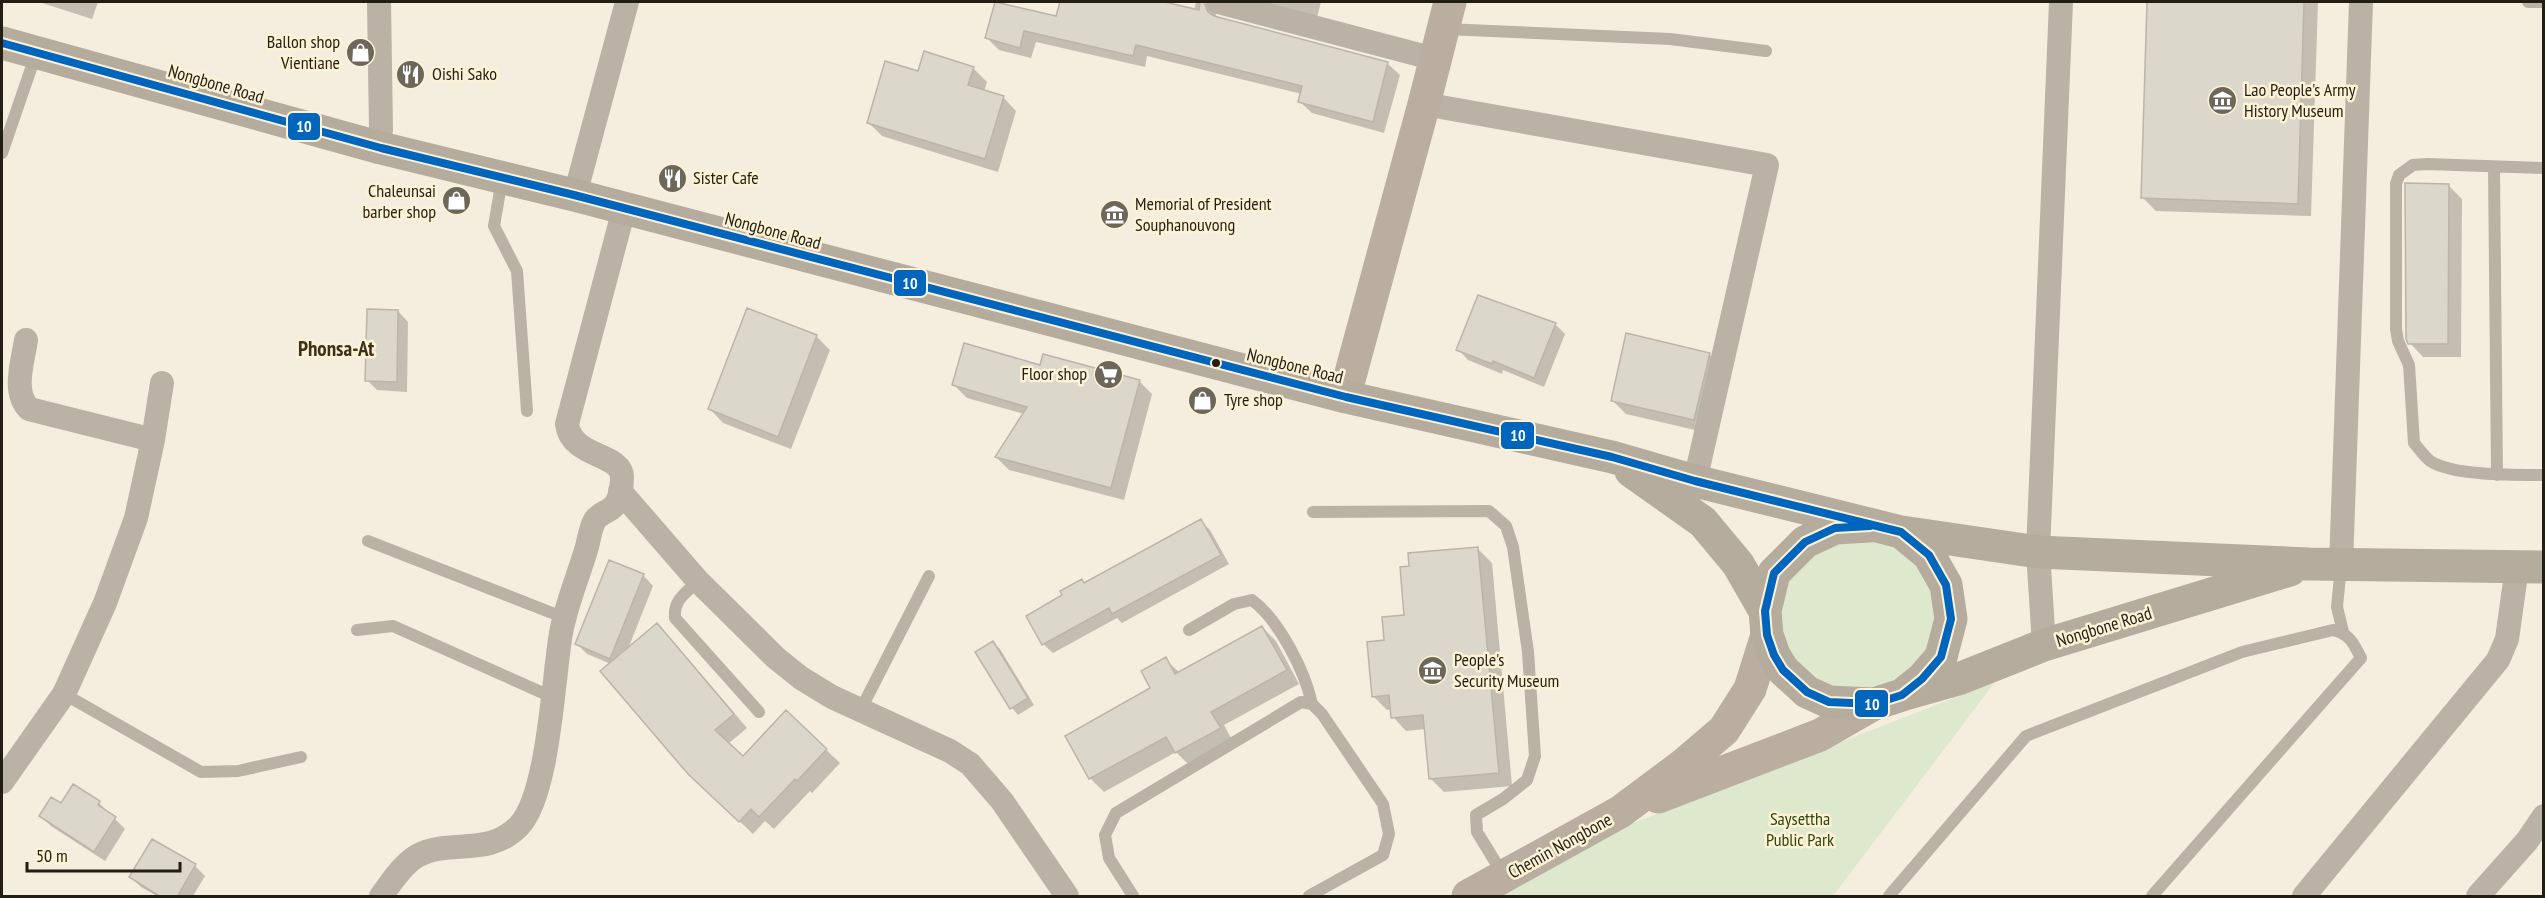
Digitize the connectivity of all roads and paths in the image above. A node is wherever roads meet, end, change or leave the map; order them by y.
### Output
1 (379, 2) edge
2 (627, 2) edge
3 (1218, 2) edge
4 (2061, 2) edge
5 (2361, 2) edge
6 (2529, 2) edge
7 (2544, 2) edge
8 (2, 24) edge
9 (1443, 30) edge
10 (2, 43) edge
11 (1766, 51) dead end
12 (37, 52) junction
13 (1425, 104) junction
14 (381, 130) junction
15 (2, 153) edge
16 (2494, 167) junction
17 (2544, 168) edge
18 (503, 178) junction
19 (579, 180) junction
20 (624, 209) junction
21 (26, 340) dead end
22 (1348, 380) junction
23 (162, 382) dead end
24 (527, 411) dead end
25 (153, 440) junction
26 (1612, 457) junction
27 (2497, 475) junction
28 (2544, 475) edge
29 (1695, 481) junction
30 (620, 491) junction
31 (1313, 512) dead end
32 (1886, 529) junction
33 (368, 541) dead end
34 (2038, 552) junction
35 (2308, 564) junction
36 (2341, 565) junction
37 (2530, 567) edge
38 (929, 576) dead end
39 (698, 581) junction
40 (565, 618) junction
41 (1766, 623) junction
42 (357, 630) dead end
43 (1189, 630) dead end
44 (2343, 632) junction
45 (2044, 645) junction
46 (64, 694) junction
47 (552, 698) junction
48 (1888, 699) junction
49 (1312, 704) junction
50 (860, 711) junction
51 (759, 712) dead end
52 (301, 757) dead end
53 (2, 782) edge
54 (1620, 812) junction
55 (2544, 816) edge
56 (1504, 881) junction
57 (381, 897) edge
58 (1067, 897) edge
59 (1132, 897) edge
60 (1309, 897) edge
61 (1468, 897) edge
62 (1889, 897) edge
63 (2152, 897) edge
64 (2304, 897) edge
65 (2478, 897) edge

1 - 14 street
2 - 19 street
3 - 9 street
4 - 34 street
5 - 36 street
6 - 7 lane
8 - 14 highway, Nongbone Road
9 - 11 lane
9 - 13 street
10 - 12 highway, Nongbone Road
12 - 15 lane
12 - 18 highway, Nongbone Road
13 - 22 street
13 - 29 street
14 - 19 highway, Nongbone Road
16 - 17 lane
16 - 27 lane
16 - 27 lane
18 - 20 highway, Nongbone Road
18 - 24 lane
19 - 22 highway, Nongbone Road
20 - 26 highway, Nongbone Road
20 - 30 street
21 - 25 street
22 - 26 highway, Nongbone Road
23 - 25 street
25 - 46 street
26 - 29 highway, Nongbone Road
26 - 41 highway, Nongbone Road
27 - 28 lane
29 - 32 highway, Nongbone Road
30 - 39 street
30 - 40 street
31 - 56 lane
32 - 34 highway, Nongbone Road
32 - 41 highway, Nongbone Road
32 - 48 highway, Nongbone Road
33 - 40 lane
34 - 35 highway, Nongbone Road
34 - 45 street
35 - 36 highway, Nongbone Road
35 - 45 highway, Nongbone Road
36 - 37 highway, Nongbone Road
36 - 44 lane
37 - 64 street
38 - 50 lane
39 - 50 street
39 - 51 lane
40 - 47 street
41 - 48 highway, Nongbone Road
41 - 54 street
42 - 47 lane
43 - 49 lane
44 - 62 lane
44 - 63 lane
45 - 48 highway, Nongbone Road
46 - 52 lane
46 - 53 street
47 - 57 street
48 - 54 street, Nongbone Road
49 - 59 lane
49 - 60 lane
50 - 58 street
54 - 56 street, Chemin Nongbone
55 - 65 street
56 - 61 street, Chemin Nongbone

